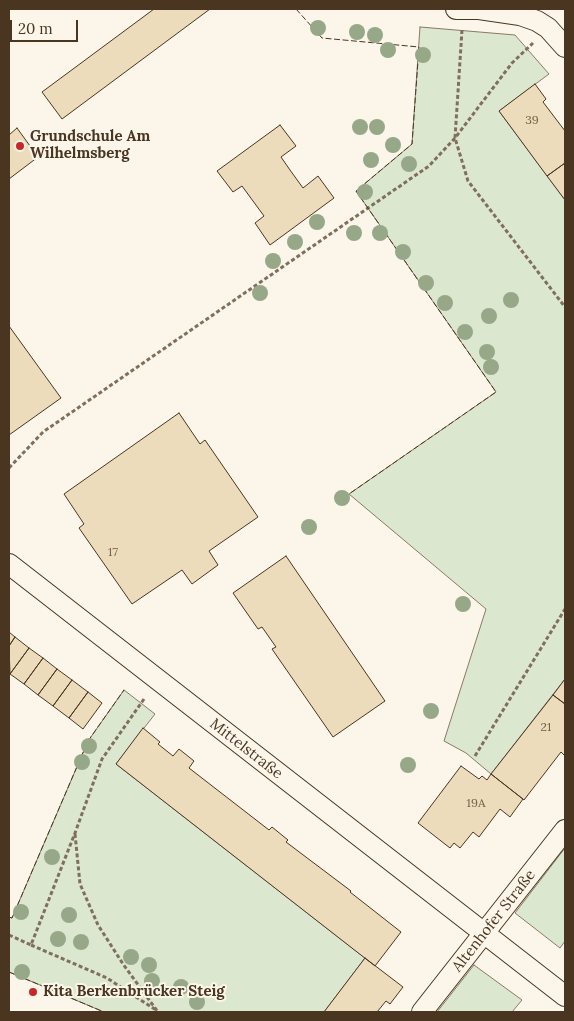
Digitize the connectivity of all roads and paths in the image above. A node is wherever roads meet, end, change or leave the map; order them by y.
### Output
1 (456, 9) edge
2 (463, 9) edge
3 (548, 28) junction
4 (565, 47) edge
5 (455, 138) junction
6 (565, 307) edge
7 (9, 468) edge
8 (9, 564) edge
9 (565, 609) edge
10 (144, 699) dead end
11 (475, 756) dead end
12 (565, 830) edge
13 (75, 833) junction
14 (484, 934) junction
15 (9, 935) edge
16 (31, 945) junction
17 (565, 996) edge
18 (159, 1012) edge
19 (422, 1012) edge

1 - 2 street
2 - 3 street
2 - 5 path
3 - 4 street
3 - 5 path
5 - 6 path
5 - 7 path
8 - 14 street, Mittelstraße
9 - 11 path
10 - 13 path
12 - 14 street, Altenhofer Straße
13 - 16 path
13 - 18 path
14 - 17 street, Mittelstraße
14 - 19 street, Altenhofer Straße
15 - 16 path
16 - 18 path

